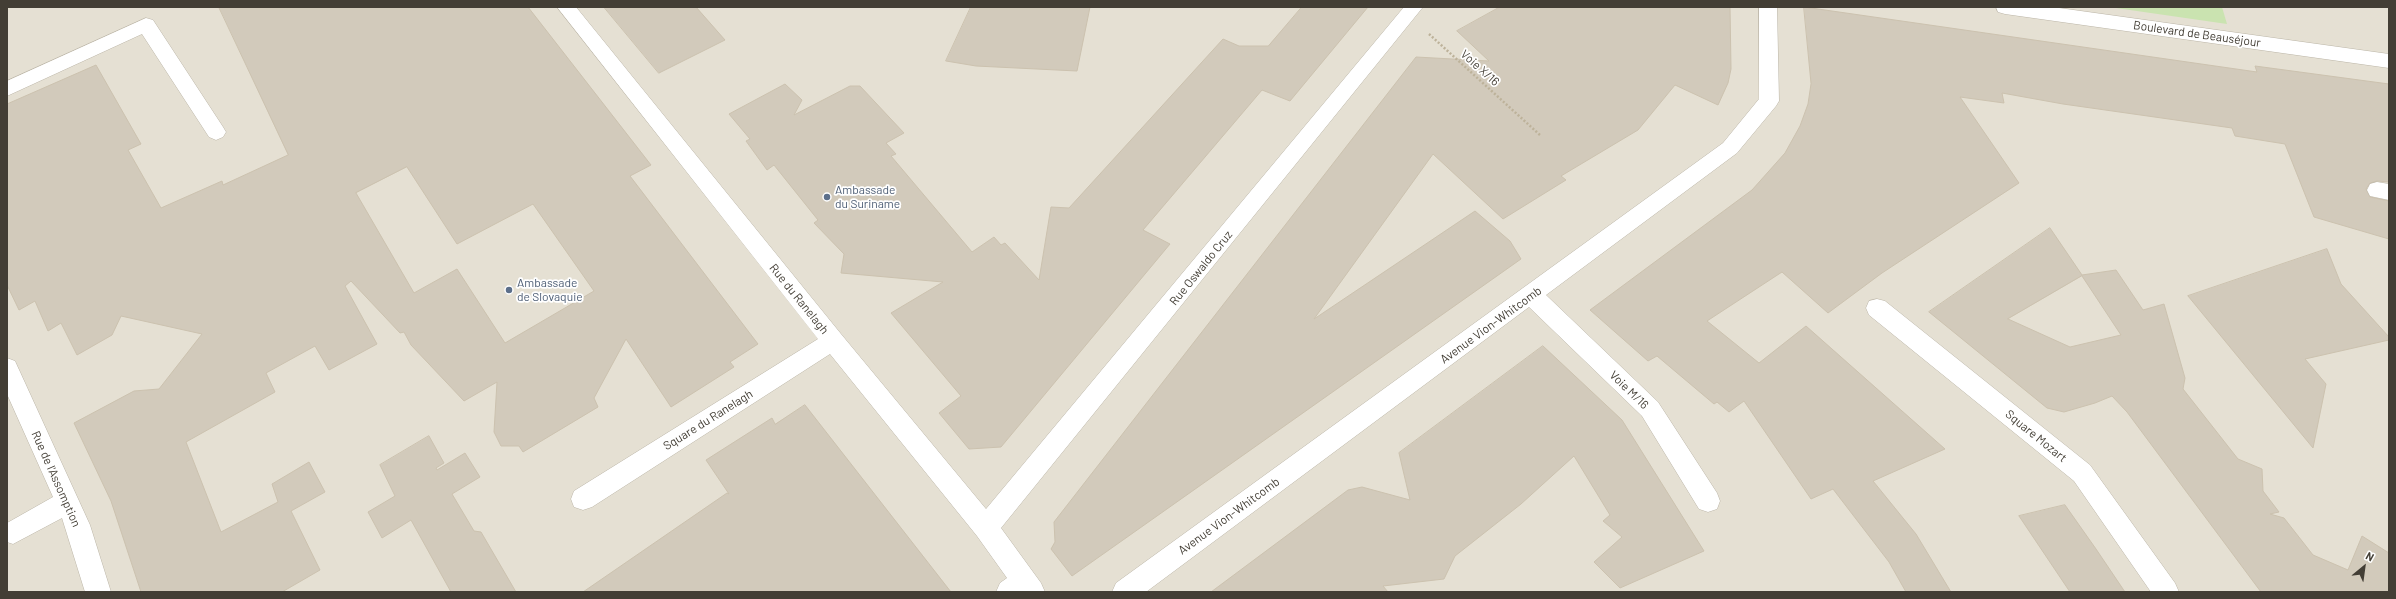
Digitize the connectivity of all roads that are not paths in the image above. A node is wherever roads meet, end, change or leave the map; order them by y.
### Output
1 (566, 7) edge
2 (1768, 7) edge
3 (2005, 7) edge
4 (1411, 11) edge
5 (2389, 61) edge
6 (7, 89) edge
7 (216, 132) dead end
8 (1531, 295) junction
9 (1877, 308) dead end
10 (833, 341) junction
11 (7, 368) edge
12 (583, 499) dead end
13 (1708, 501) dead end
14 (67, 502) junction
15 (986, 528) junction
16 (13, 533) dead end
17 (1022, 588) edge
18 (98, 592) edge
19 (1125, 592) edge
20 (2166, 592) edge

1 - 10 street, Rue du Ranelagh
2 - 8 street, Avenue Vion-Whitcomb
3 - 5 street, Boulevard de Beauséjour
4 - 15 street, Rue Oswaldo Cruz
6 - 7 street
8 - 13 street, Voie M/16
8 - 19 street, Avenue Vion-Whitcomb
9 - 20 street, Square Mozart
10 - 12 street, Square du Ranelagh
10 - 15 street, Rue du Ranelagh
11 - 14 street, Rue de l'Assomption
14 - 16 street
14 - 18 street, Rue de l'Assomption
15 - 17 street, Rue du Ranelagh

